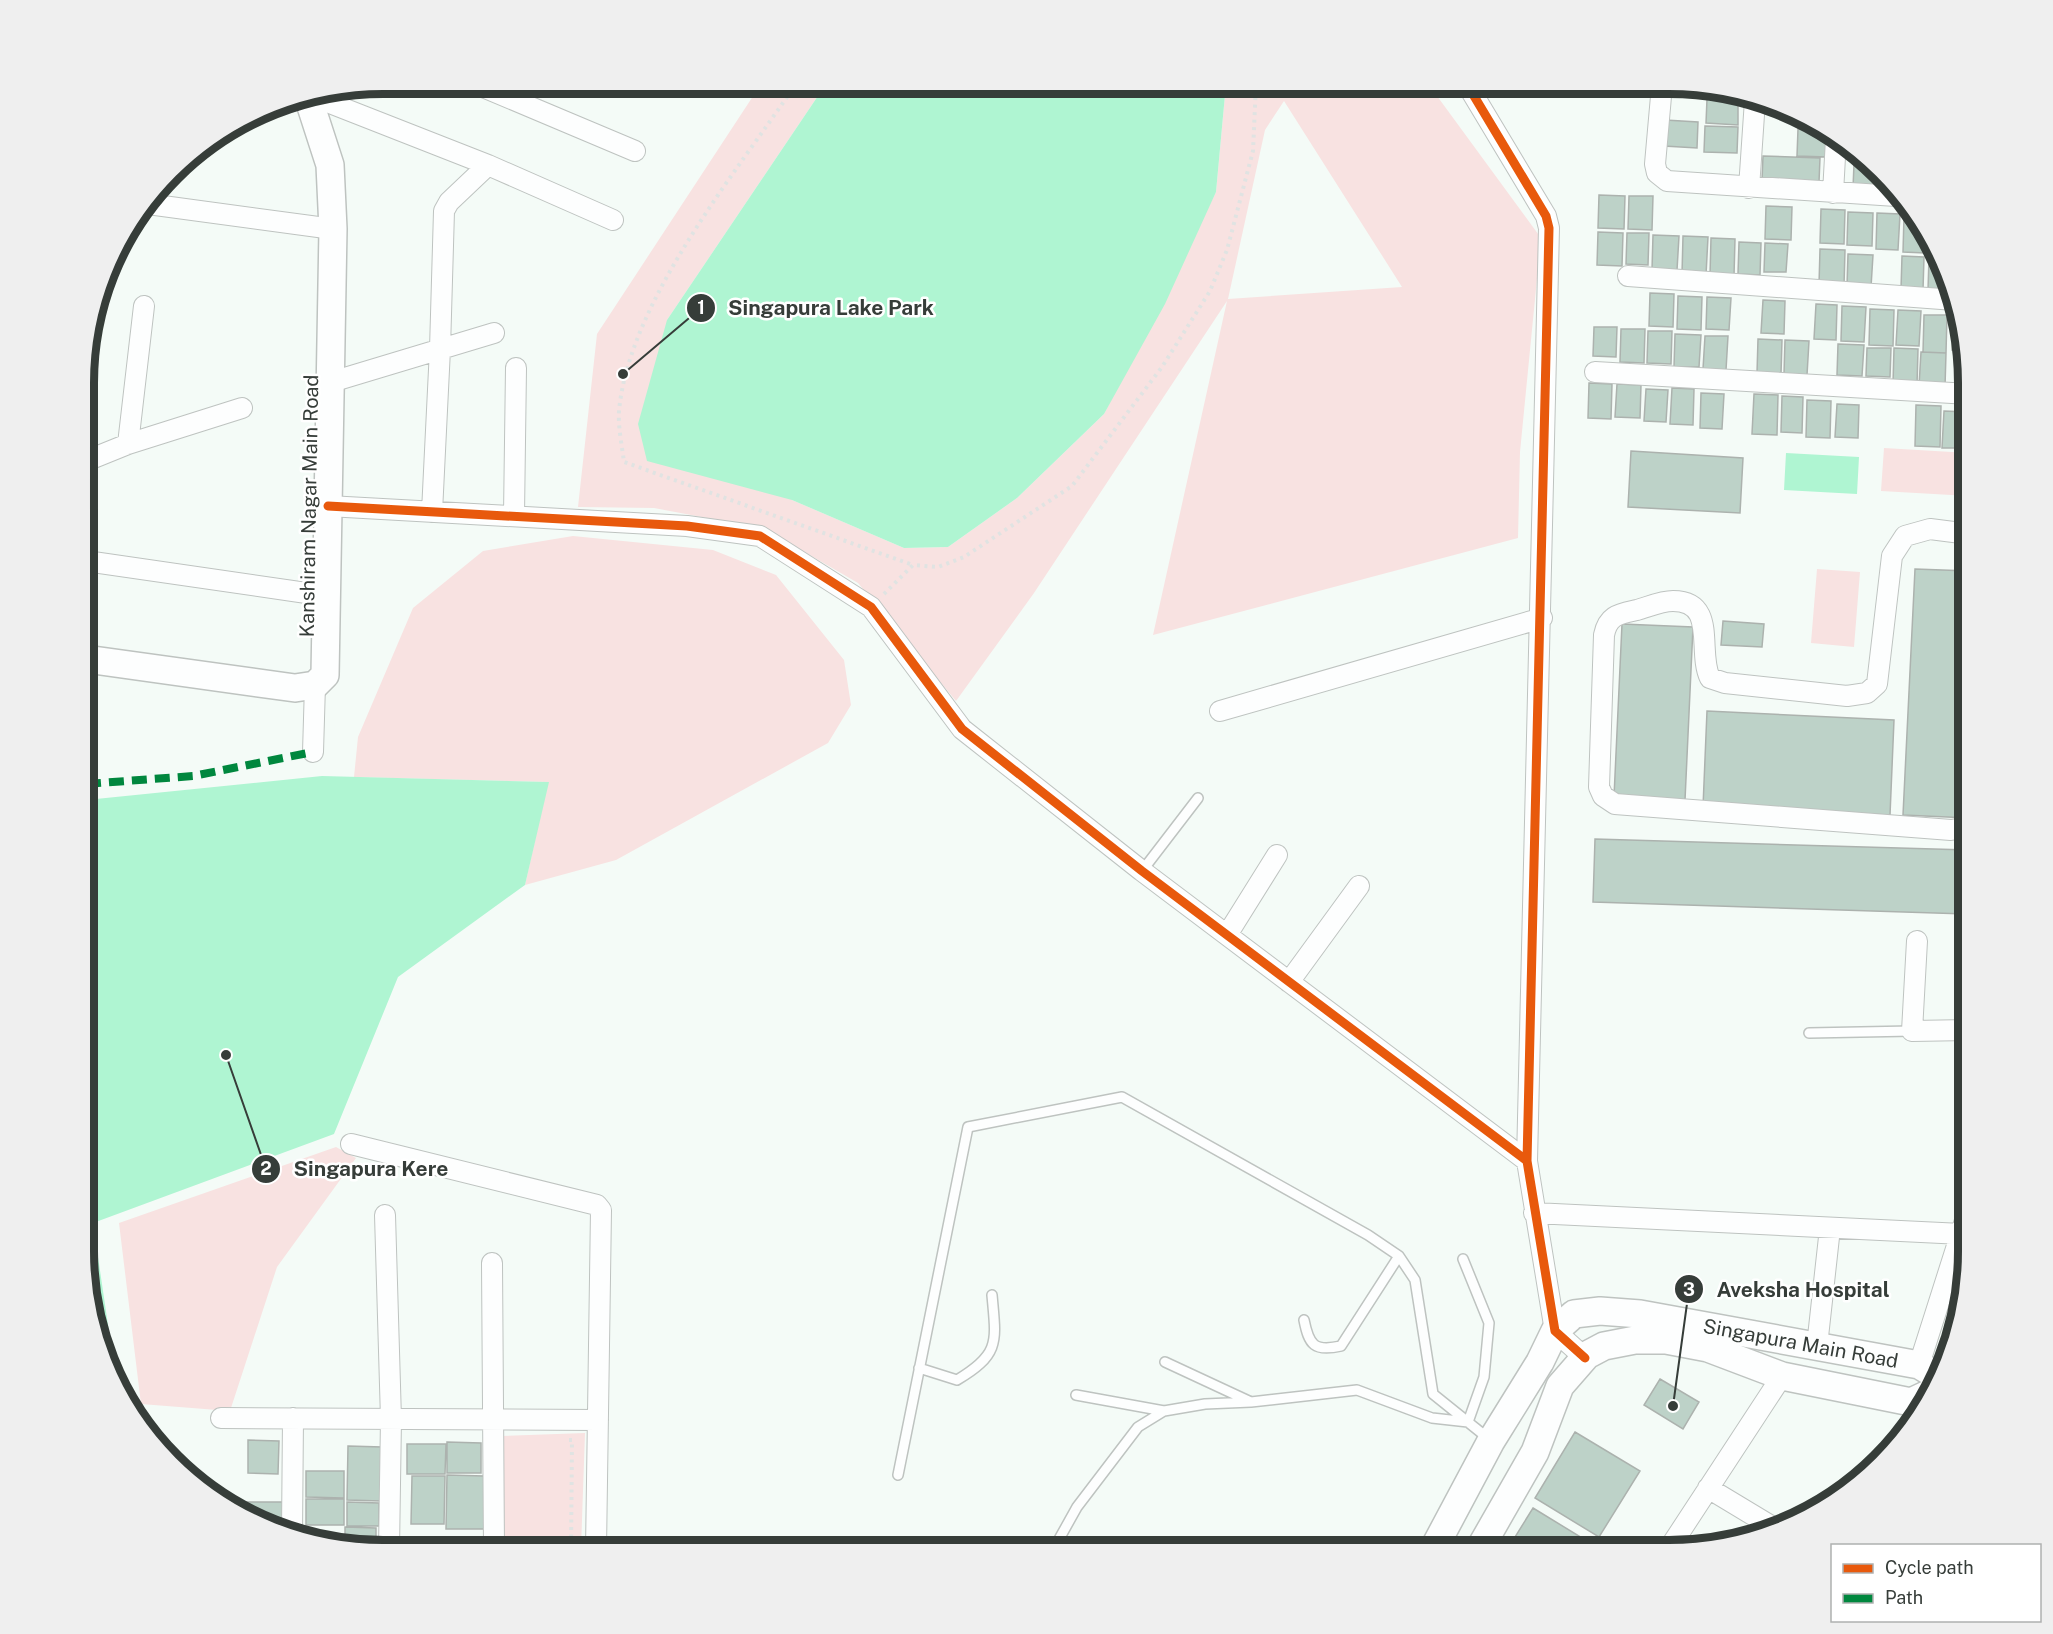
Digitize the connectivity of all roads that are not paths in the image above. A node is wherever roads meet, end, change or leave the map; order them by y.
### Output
1 (499, 94) edge
2 (1474, 94) edge
3 (1661, 94) edge
4 (323, 101) edge
5 (312, 103) edge
6 (1754, 107) edge
7 (1836, 147) edge
8 (635, 152) dead end
9 (488, 165) junction
10 (1749, 188) junction
11 (1833, 193) junction
12 (1889, 196) edge
13 (156, 205) edge
14 (613, 219) dead end
15 (333, 229) junction
16 (1628, 276) dead end
17 (1946, 299) edge
18 (144, 306) dead end
19 (494, 333) dead end
20 (440, 349) junction
21 (516, 368) dead end
22 (1595, 372) dead end
23 (328, 383) junction
24 (1958, 393) edge
25 (242, 408) dead end
26 (128, 444) junction
27 (94, 458) edge
28 (328, 506) junction
29 (432, 512) junction
30 (514, 515) junction
31 (1958, 533) edge
32 (94, 562) edge
33 (327, 596) junction
34 (1542, 618) junction
35 (94, 660) edge
36 (315, 685) junction
37 (1220, 711) dead end
38 (313, 752) dead end
39 (1198, 798) dead end
40 (1958, 829) edge
41 (1278, 855) dead end
42 (1142, 871) junction
43 (1359, 886) dead end
44 (1227, 935) junction
45 (1917, 941) dead end
46 (1289, 982) junction
47 (1958, 1030) edge
48 (1912, 1031) junction
49 (1809, 1033) dead end
50 (351, 1144) dead end
51 (1527, 1161) junction
52 (1534, 1213) junction
53 (385, 1215) dead end
54 (1830, 1228) junction
55 (1958, 1234) edge
56 (1958, 1251) edge
57 (1399, 1256) junction
58 (1463, 1259) dead end
59 (492, 1263) dead end
60 (992, 1295) dead end
61 (1304, 1320) dead end
62 (1555, 1331) junction
63 (1817, 1346) junction
64 (1585, 1358) junction
65 (1165, 1362) dead end
66 (919, 1368) junction
67 (1929, 1371) edge
68 (1782, 1376) junction
69 (1076, 1395) dead end
70 (1251, 1402) junction
71 (1914, 1405) edge
72 (1164, 1411) junction
73 (221, 1418) dead end
74 (293, 1418) junction
75 (391, 1419) junction
76 (494, 1419) junction
77 (598, 1420) junction
78 (1468, 1422) junction
79 (1491, 1441) junction
80 (898, 1475) dead end
81 (1708, 1488) junction
82 (1766, 1523) edge
83 (292, 1524) edge
84 (389, 1540) edge
85 (494, 1540) edge
86 (596, 1540) edge
87 (1059, 1540) edge
88 (1438, 1540) edge
89 (1485, 1540) edge
90 (1675, 1540) edge

1 - 8 street
2 - 34 street
3 - 10 street
4 - 9 street
5 - 15 street, Kanshiram Nagar Main Road
6 - 10 street
7 - 11 street
9 - 14 street
9 - 20 street
10 - 11 street
11 - 12 street
13 - 15 street
15 - 23 street, Kanshiram Nagar Main Road
16 - 17 street
18 - 26 street
19 - 20 street
20 - 23 street
20 - 29 street
21 - 30 street
22 - 24 street
23 - 28 street, Kanshiram Nagar Main Road
25 - 26 street
26 - 27 street
28 - 29 street
28 - 33 street, Kanshiram Nagar Main Road
29 - 30 street
30 - 42 street
31 - 40 street
32 - 33 street
33 - 36 street, Kanshiram Nagar Main Road
34 - 37 street
34 - 51 street
35 - 36 street
36 - 38 street
39 - 42 lane
41 - 44 street
42 - 44 street
43 - 46 street
44 - 46 street
45 - 48 street
46 - 51 street
47 - 48 street
48 - 49 lane
50 - 77 street
51 - 52 street
52 - 54 street
52 - 62 street
53 - 75 street
54 - 55 street
54 - 63 street
56 - 67 street
57 - 61 lane
57 - 66 lane
57 - 78 lane
58 - 78 lane
59 - 76 street
60 - 66 lane
62 - 63 street, Singapura Main Road
62 - 64 street
62 - 79 street, Singapura Main Road
63 - 67 street, Singapura Main Road
64 - 68 street, Singapura Main Road
64 - 89 street, Singapura Main Road
65 - 70 lane
66 - 80 lane
68 - 71 street, Singapura Main Road
68 - 81 street
69 - 72 lane
70 - 72 lane
70 - 78 lane
72 - 87 lane
73 - 74 street
74 - 75 street
74 - 83 street
75 - 76 street
75 - 84 street
76 - 77 street
76 - 85 street
77 - 86 street
78 - 79 lane
79 - 88 street, Singapura Main Road
81 - 82 street
81 - 90 street

